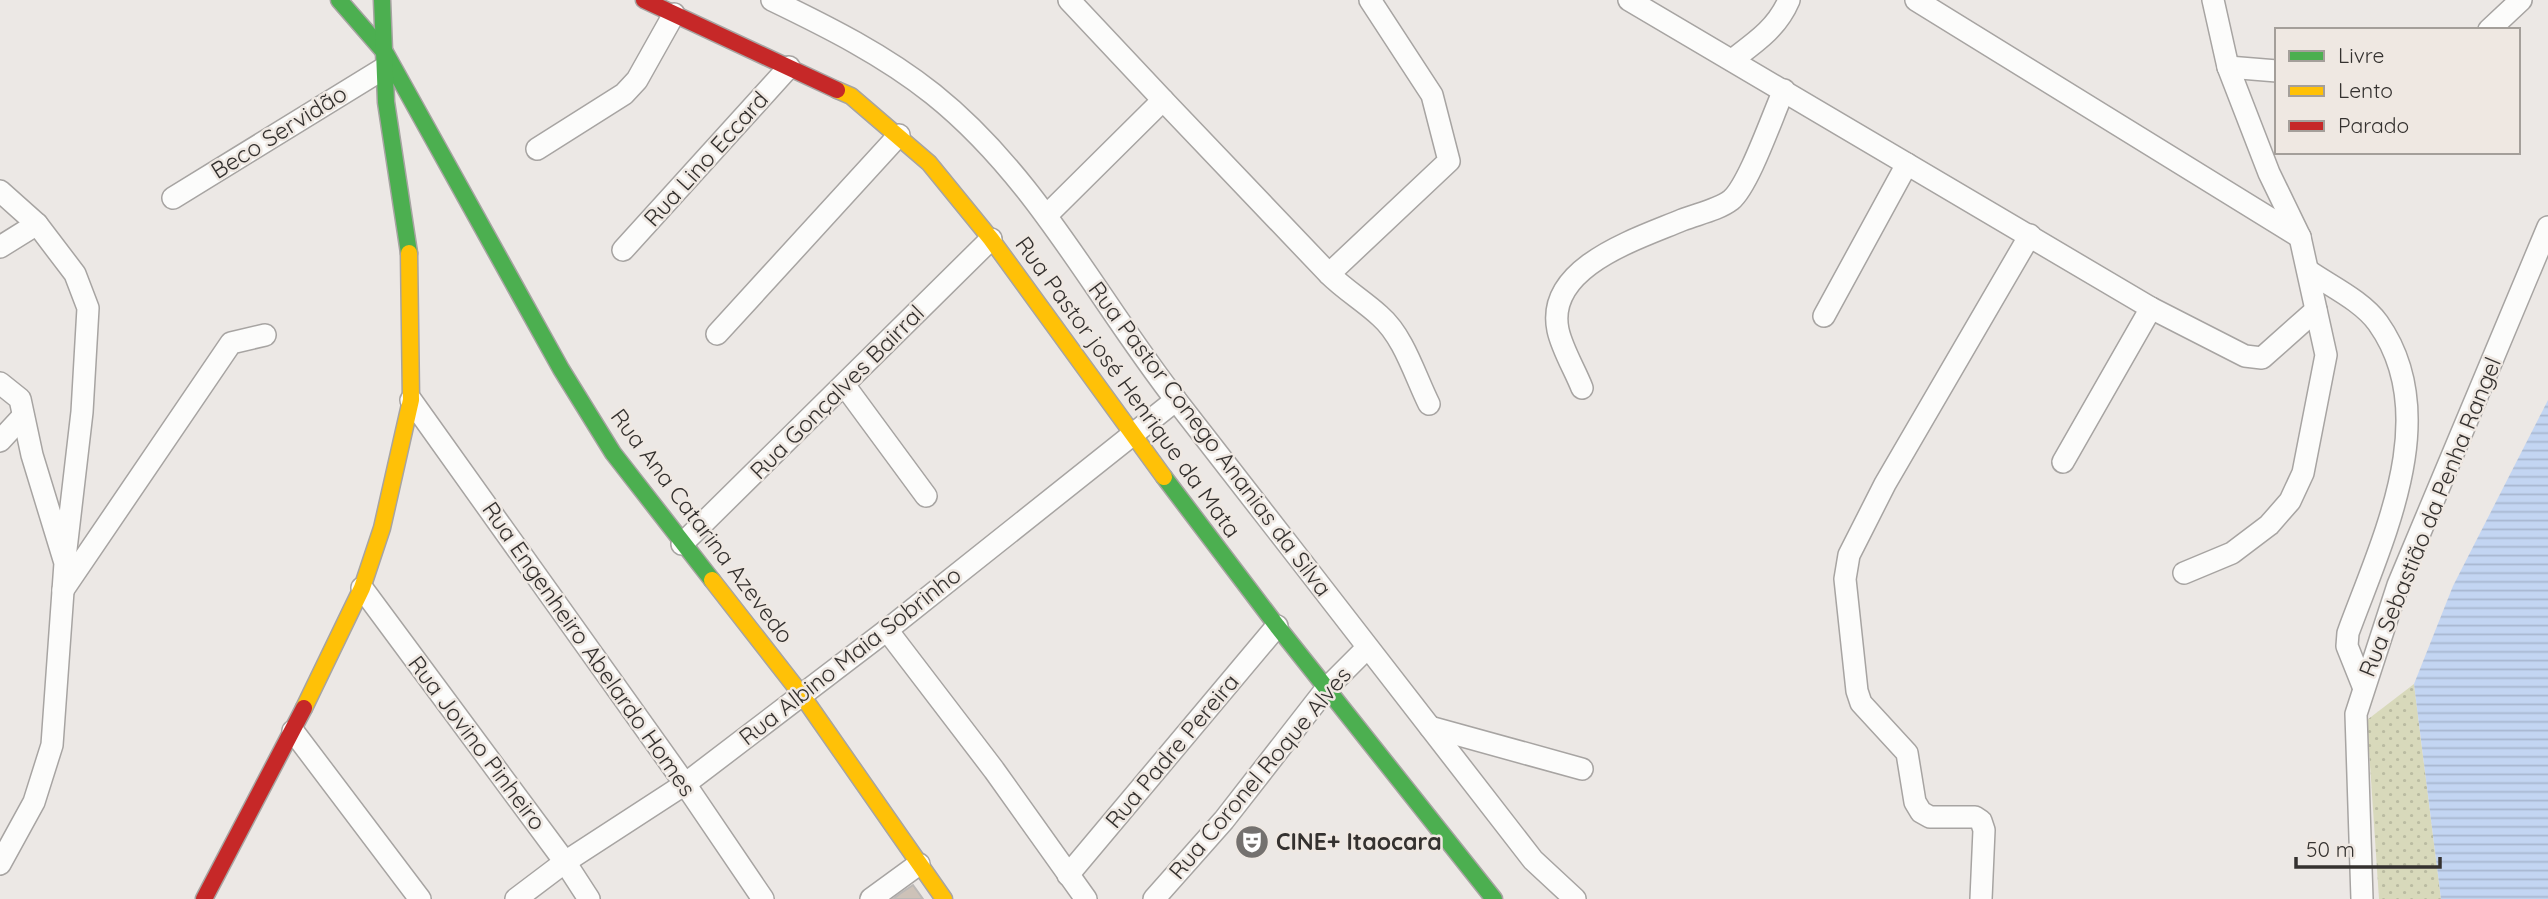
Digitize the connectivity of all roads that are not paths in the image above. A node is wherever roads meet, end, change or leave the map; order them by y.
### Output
1 (339, 0) edge
2 (382, 0) edge
3 (644, 0) edge
4 (772, 0) edge
5 (1069, 0) edge
6 (1370, 0) edge
7 (1629, 0) edge
8 (1789, 0) edge
9 (1916, 0) edge
10 (2213, 0) edge
11 (2521, 0) edge
12 (674, 14) junction
13 (2491, 28) edge
14 (1732, 60) junction
15 (386, 61) junction
16 (789, 67) junction
17 (2228, 67) junction
18 (2275, 71) edge
19 (1784, 90) junction
20 (1163, 100) junction
21 (899, 135) junction
22 (537, 149) dead end
23 (1907, 164) junction
24 (0, 191) edge
25 (173, 198) dead end
26 (1047, 215) junction
27 (37, 224) junction
28 (2548, 227) edge
29 (2030, 236) junction
30 (2300, 237) junction
31 (991, 239) junction
32 (0, 247) edge
33 (623, 250) dead end
34 (2310, 272) junction
35 (1329, 274) junction
36 (2151, 308) junction
37 (2316, 310) junction
38 (1824, 316) dead end
39 (717, 334) dead end
40 (265, 335) dead end
41 (0, 383) edge
42 (845, 386) junction
43 (1582, 388) dead end
44 (411, 400) junction
45 (1176, 400) junction
46 (1429, 404) dead end
47 (23, 416) junction
48 (1133, 436) junction
49 (0, 440) edge
50 (2063, 462) dead end
51 (926, 496) dead end
52 (682, 544) junction
53 (65, 564) junction
54 (2184, 573) dead end
55 (362, 588) junction
56 (63, 591) junction
57 (1277, 626) junction
58 (887, 629) junction
59 (1367, 648) junction
60 (2363, 686) junction
61 (1326, 689) junction
62 (802, 694) junction
63 (1430, 727) junction
64 (293, 731) junction
65 (1582, 769) dead end
66 (685, 784) junction
67 (565, 862) junction
68 (0, 864) edge
69 (919, 864) junction
70 (1068, 875) junction
71 (204, 899) edge
72 (420, 899) edge
73 (516, 899) edge
74 (589, 899) edge
75 (763, 899) edge
76 (871, 899) edge
77 (944, 899) edge
78 (1086, 899) edge
79 (1154, 899) edge
80 (1494, 899) edge
81 (1575, 899) edge
82 (1981, 899) edge
83 (2362, 899) edge

1 - 15 street
2 - 15 street
3 - 12 street, Rua Pastor josé Henrique da Mata
4 - 26 street, Rua Pastor Conego Ananias da Silva
5 - 20 street
6 - 35 street
7 - 14 street
8 - 14 street
9 - 30 street
10 - 17 street
11 - 13 street
12 - 16 street, Rua Pastor josé Henrique da Mata
12 - 22 street
14 - 19 street
15 - 25 street, Beco Servidão
15 - 44 street
15 - 52 street, Rua Ana Catarina Azevedo
16 - 21 street, Rua Pastor josé Henrique da Mata
16 - 33 street, Rua Lino Eccard
17 - 18 street
17 - 30 street
19 - 23 street
19 - 43 street
20 - 26 street
20 - 35 street
21 - 31 street, Rua Pastor josé Henrique da Mata
21 - 39 street
23 - 29 street
23 - 38 street
24 - 27 street
26 - 45 street, Rua Pastor Conego Ananias da Silva
27 - 32 street
27 - 53 street
28 - 60 street, Rua Sebastião da Penha Rangel
29 - 36 street
29 - 82 street
30 - 34 street
31 - 42 street, Rua Gonçalves Bairral
31 - 48 street, Rua Pastor josé Henrique da Mata
34 - 37 street
34 - 60 street
35 - 46 street
36 - 37 street
36 - 50 street
37 - 54 street
40 - 56 street
41 - 47 street
42 - 51 street
42 - 52 street, Rua Gonçalves Bairral
44 - 55 street
44 - 66 street, Rua Engenheiro Abelardo Homes
45 - 48 street, Rua Albino Maia Sobrinho
45 - 59 street, Rua Pastor Conego Ananias da Silva
47 - 49 street
47 - 53 street
48 - 57 street, Rua Pastor josé Henrique da Mata
48 - 58 street, Rua Albino Maia Sobrinho
52 - 62 street, Rua Ana Catarina Azevedo
53 - 56 street
55 - 64 street
55 - 67 street, Rua Jovino Pinheiro
56 - 68 street
57 - 61 street, Rua Pastor josé Henrique da Mata
57 - 70 street, Rua Padre Pereira
58 - 62 street, Rua Albino Maia Sobrinho
58 - 70 street
59 - 61 street, Rua Coronel Roque Alves
59 - 63 street, Rua Pastor Conego Ananias da Silva
60 - 83 street, Rua Sebastião da Penha Rangel
61 - 79 street, Rua Coronel Roque Alves
61 - 80 street, Rua Pastor josé Henrique da Mata
62 - 66 street, Rua Albino Maia Sobrinho
62 - 69 street, Rua Ana Catarina Azevedo
63 - 65 street
63 - 81 street, Rua Pastor Conego Ananias da Silva
64 - 71 street
64 - 72 street
66 - 67 street, Rua Albino Maia Sobrinho
66 - 75 street, Rua Engenheiro Abelardo Homes
67 - 73 street, Rua Albino Maia Sobrinho
67 - 74 street, Rua Jovino Pinheiro
69 - 76 street
69 - 77 street, Rua Ana Catarina Azevedo
70 - 78 street

